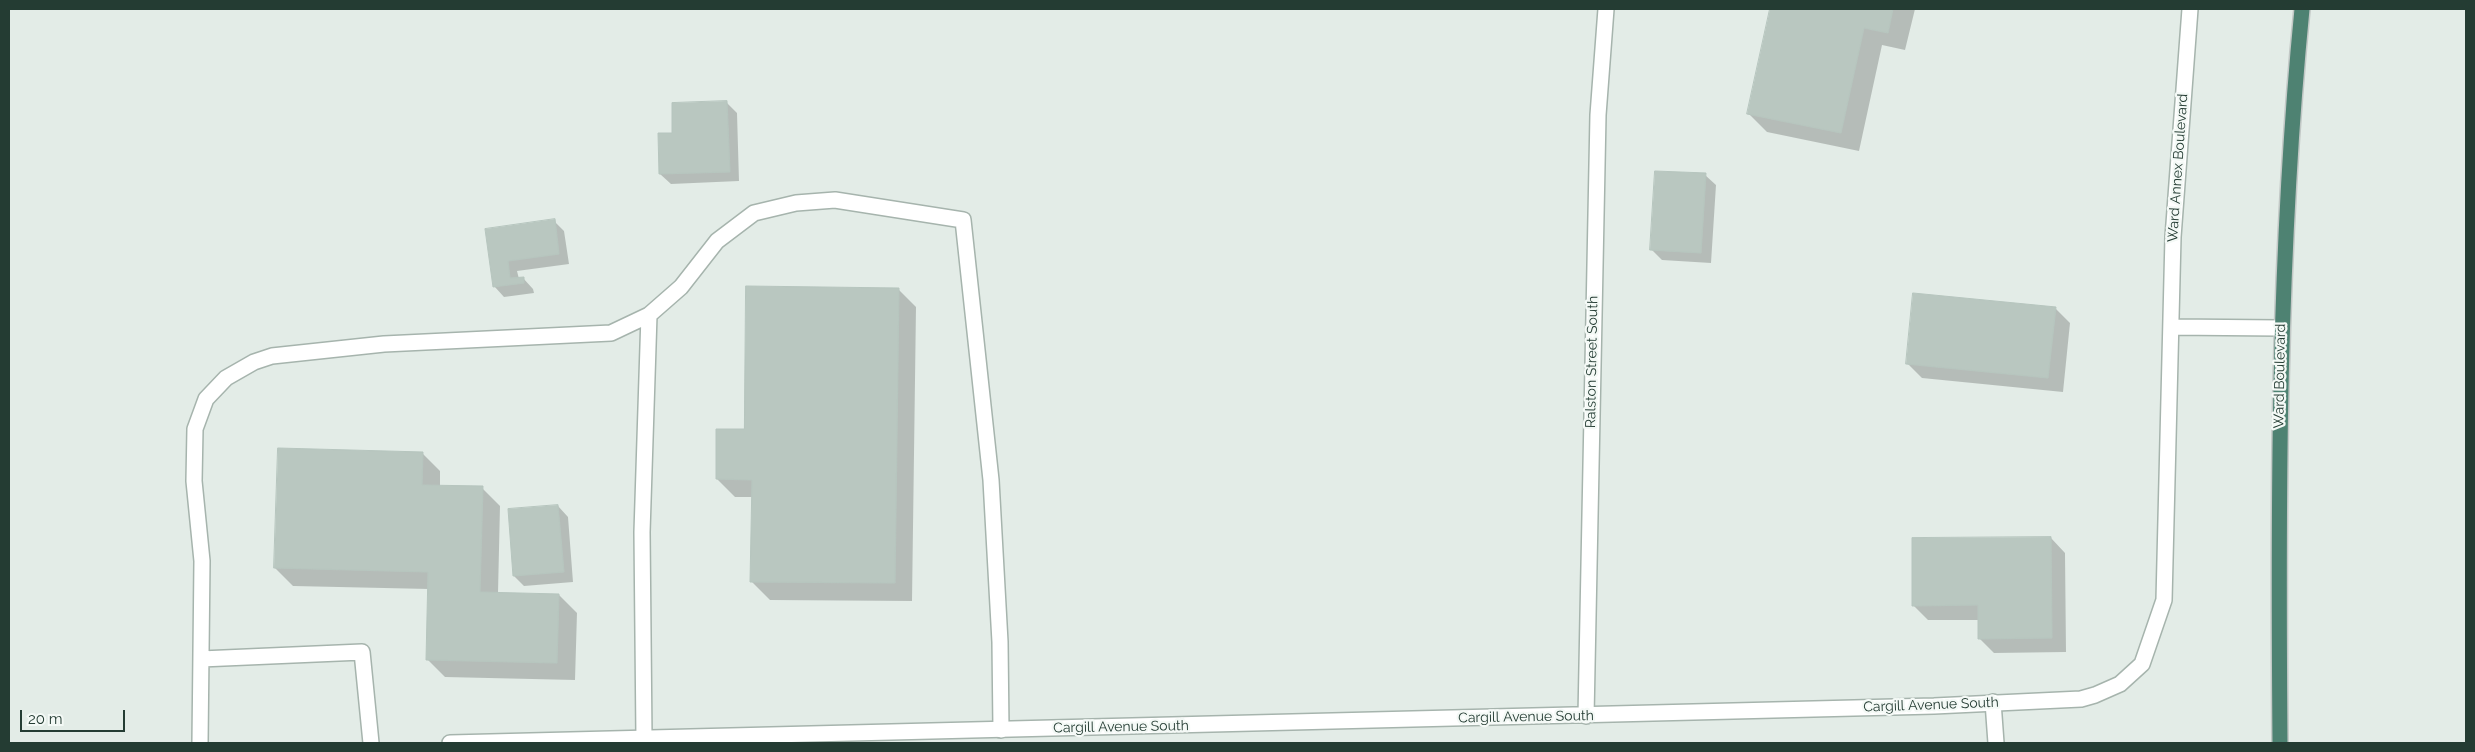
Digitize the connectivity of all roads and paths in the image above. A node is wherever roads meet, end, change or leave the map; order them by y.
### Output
1 (1606, 9) edge
2 (2190, 9) edge
3 (2302, 9) edge
4 (649, 315) junction
5 (2171, 327) junction
6 (2280, 328) junction
7 (201, 659) junction
8 (1993, 702) junction
9 (1586, 716) junction
10 (1001, 730) junction
11 (644, 738) junction
12 (200, 743) edge
13 (372, 743) edge
14 (450, 743) edge
15 (1996, 743) edge
16 (2280, 743) edge

1 - 9 street, Ralston Street South
2 - 5 street, Ward Annex Boulevard
3 - 6 highway, Ward Boulevard
4 - 7 street
4 - 10 street
4 - 11 street
5 - 6 street
5 - 8 street, Cargill Avenue South
6 - 16 highway, Ward Boulevard
7 - 12 street
7 - 13 street
8 - 9 street, Cargill Avenue South
8 - 15 street
9 - 10 street, Cargill Avenue South
10 - 11 street, Cargill Avenue South
11 - 14 street, Cargill Avenue South

